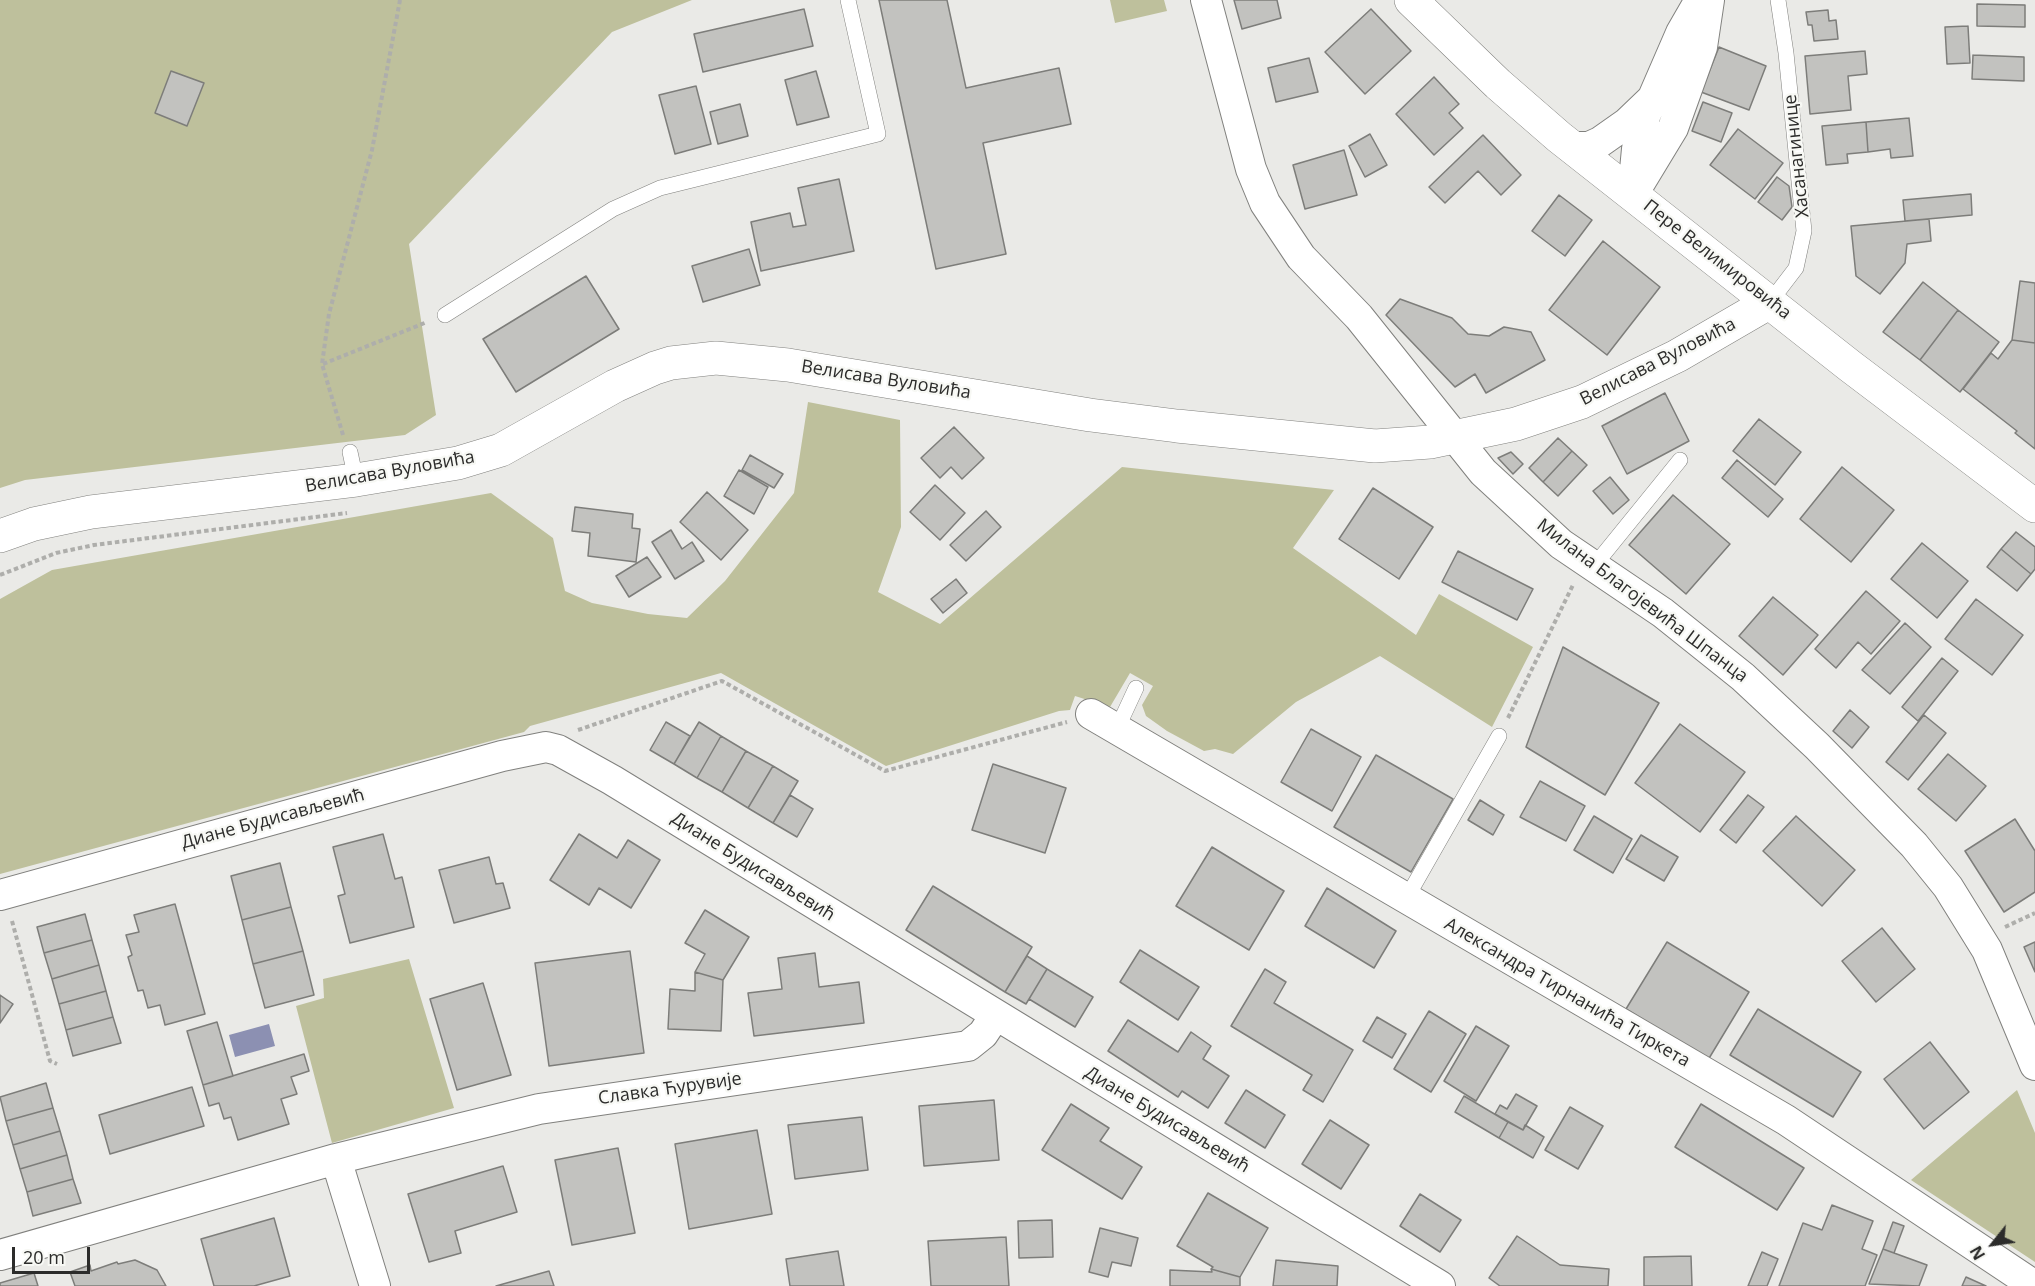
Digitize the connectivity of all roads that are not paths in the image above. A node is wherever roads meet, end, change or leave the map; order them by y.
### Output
1 (848, 0) edge
2 (1206, 0) edge
3 (1411, 0) edge
4 (1700, 0) edge
5 (1709, 0) edge
6 (1778, 0) edge
7 (1651, 100) junction
8 (1573, 147) junction
9 (1633, 194) junction
10 (1770, 302) junction
11 (445, 315) road end
12 (1453, 438) junction
13 (1680, 460) dead end
14 (2035, 506) edge
15 (0, 536) edge
16 (1589, 563) junction
17 (1136, 688) dead end
18 (1091, 714) dead end
19 (1117, 729) junction
20 (1499, 736) road end
21 (2, 895) edge
22 (1406, 898) junction
23 (995, 1016) junction
24 (2035, 1065) edge
25 (336, 1159) junction
26 (0, 1255) edge
27 (375, 1286) edge
28 (1440, 1286) edge
29 (2035, 1286) edge

1 - 11 lane
2 - 12 street, Милана Благојевића Шпанца
3 - 8 street, Пере Велимировића
4 - 7 street
5 - 9 street
6 - 10 lane, Хасанагинице
7 - 8 street
7 - 9 street
8 - 9 street, Пере Велимировића
9 - 10 street, Пере Велимировића
10 - 12 street, Велисава Вуловића
10 - 14 street, Пере Велимировића
12 - 15 street, Велисава Вуловића
12 - 16 street, Милана Благојевића Шпанца
13 - 16 lane
16 - 24 street, Милана Благојевића Шпанца
17 - 19 lane
18 - 19 street, Александра Тирнанића Тиркета
19 - 22 street, Александра Тирнанића Тиркета
20 - 22 lane
21 - 23 street, Диане Будисављевић
22 - 29 street, Александра Тирнанића Тиркета
23 - 25 street, Славка Ћурувије
23 - 28 street, Диане Будисављевић
25 - 26 street, Славка Ћурувије
25 - 27 street

